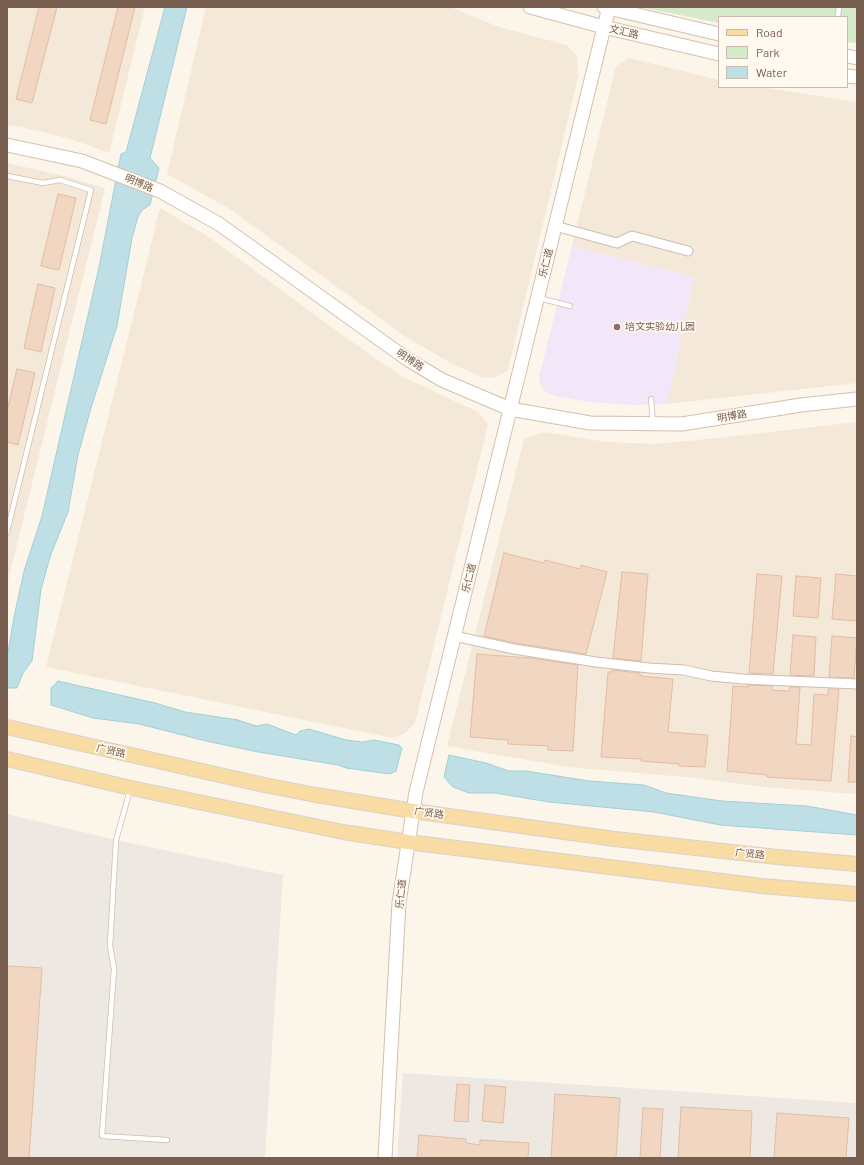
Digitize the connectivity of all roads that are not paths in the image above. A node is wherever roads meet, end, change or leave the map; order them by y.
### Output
1 (530, 7) edge
2 (608, 7) edge
3 (604, 27) junction
4 (718, 34) edge
5 (718, 54) edge
6 (7, 145) edge
7 (7, 176) edge
8 (555, 226) junction
9 (688, 251) dead end
10 (537, 297) junction
11 (570, 306) dead end
12 (651, 398) dead end
13 (857, 399) edge
14 (510, 409) junction
15 (653, 423) junction
16 (7, 532) edge
17 (454, 636) junction
18 (857, 684) edge
19 (7, 727) edge
20 (7, 759) edge
21 (130, 788) junction
22 (413, 811) junction
23 (408, 842) junction
24 (857, 864) edge
25 (857, 894) edge
26 (167, 1140) dead end
27 (385, 1158) edge

1 - 3 street, 文汇路
2 - 3 street, 乐仁道
2 - 4 street, 文汇路
3 - 5 street, 文汇路
3 - 8 street, 乐仁道
6 - 14 street, 明博路
7 - 16 lane
8 - 9 street
8 - 10 street, 乐仁道
10 - 11 lane
10 - 14 street, 乐仁道
12 - 15 lane
13 - 15 street, 明博路
14 - 15 street, 明博路
14 - 17 street, 乐仁道
17 - 18 street
17 - 22 street, 乐仁道
19 - 22 main road, 广贤路
20 - 21 main road
21 - 23 main road
21 - 26 lane
22 - 23 street, 乐仁道
22 - 24 main road, 广贤路
23 - 25 main road
23 - 27 street, 乐仁道

